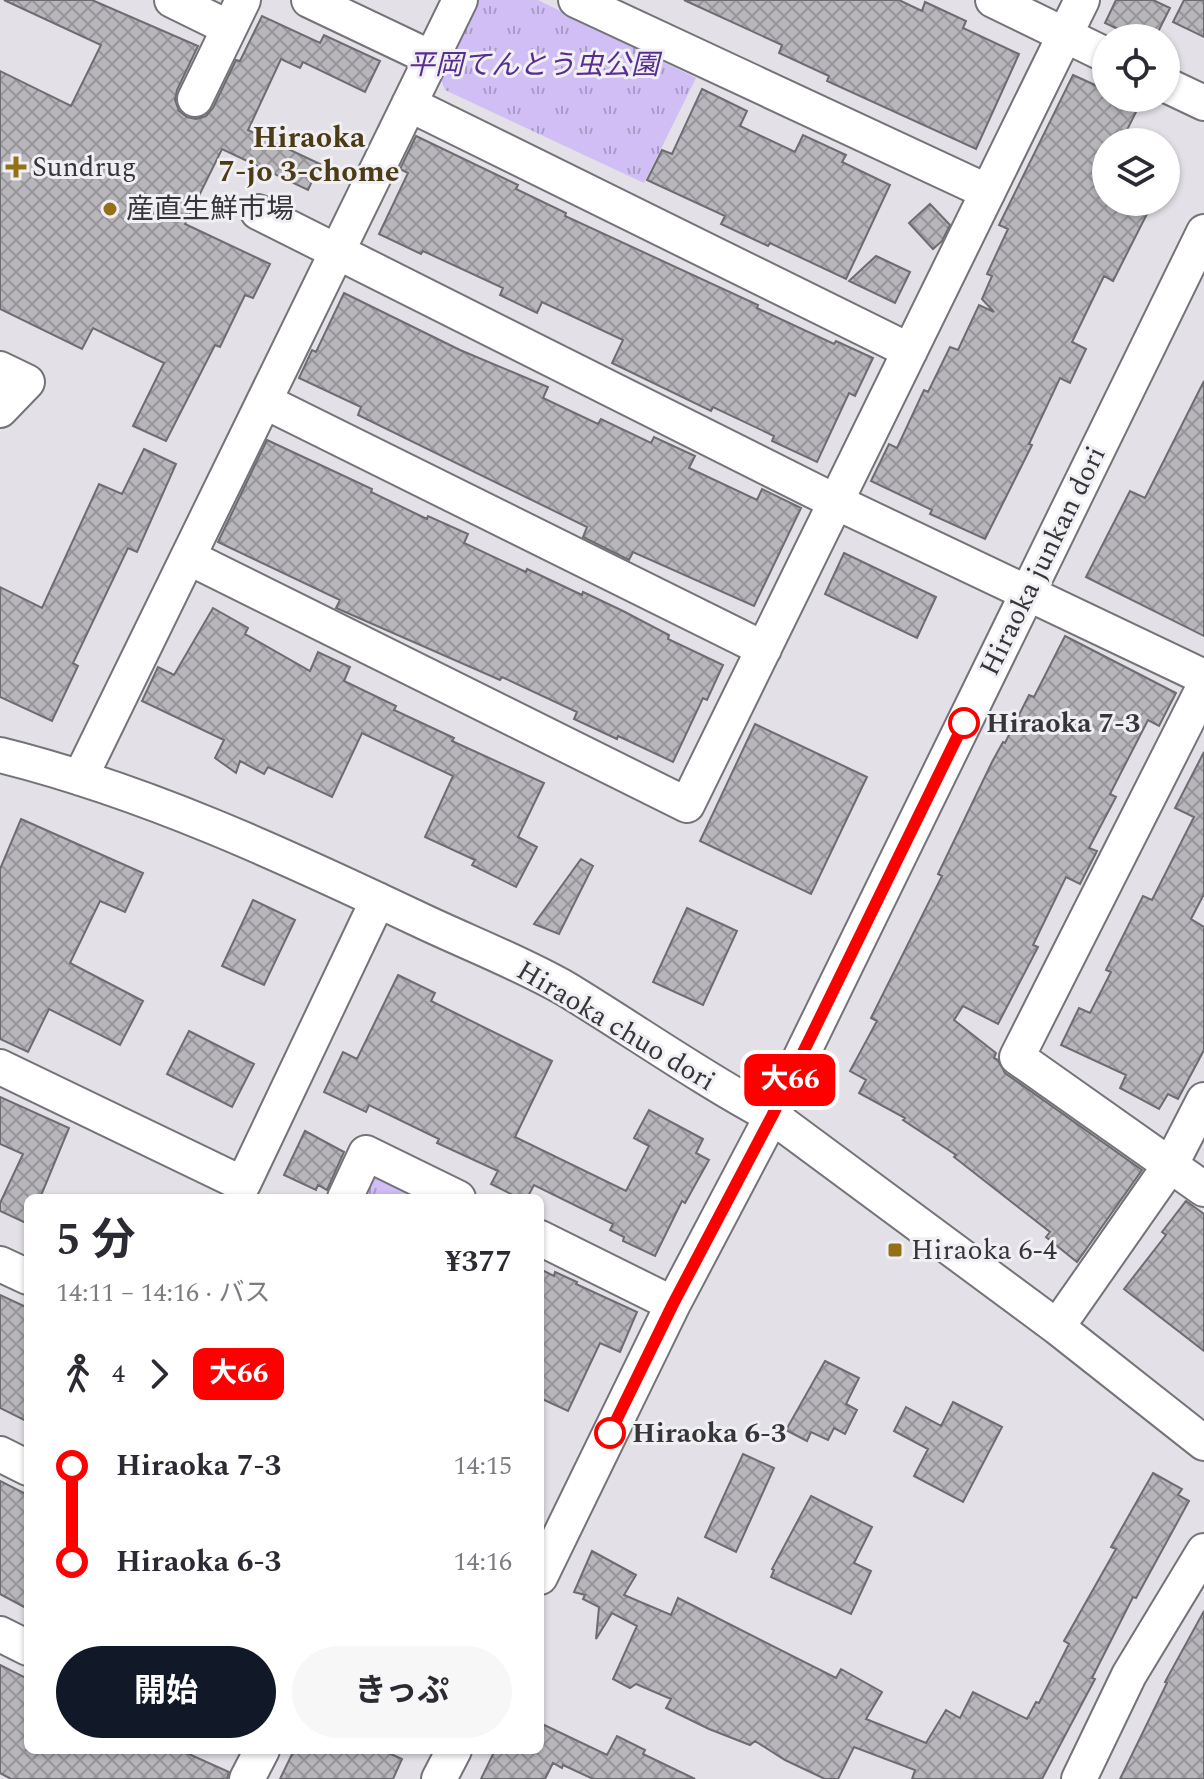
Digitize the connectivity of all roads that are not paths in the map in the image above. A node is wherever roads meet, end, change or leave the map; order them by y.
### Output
1 (172, 0) edge
2 (309, 0) edge
3 (460, 0) edge
4 (576, 0) edge
5 (993, 0) edge
6 (1082, 0) edge
7 (236, 14) edge
8 (1065, 35) junction
9 (1092, 48) edge
10 (431, 58) junction
11 (1180, 92) edge
12 (195, 99) dead end
13 (1204, 103) edge
14 (409, 104) junction
15 (988, 192) junction
16 (258, 212) dead end
17 (1204, 232) edge
18 (337, 251) junction
19 (910, 351) junction
20 (0, 369) edge
21 (264, 401) junction
22 (0, 410) edge
23 (836, 502) junction
24 (188, 557) junction
25 (1027, 593) junction
26 (764, 649) junction
27 (1204, 677) edge
28 (1204, 687) edge
29 (0, 755) edge
30 (80, 778) junction
31 (378, 900) junction
32 (0, 1067) edge
33 (1204, 1100) edge
34 (772, 1116) junction
35 (1171, 1164) junction
36 (1204, 1189) edge
37 (347, 1194) edge
38 (450, 1194) edge
39 (544, 1240) edge
40 (0, 1264) edge
41 (24, 1275) edge
42 (673, 1304) junction
43 (1057, 1327) junction
44 (1204, 1443) edge
45 (0, 1454) edge
46 (24, 1466) edge
47 (550, 1532) edge
48 (1204, 1551) edge
49 (544, 1559) edge
50 (0, 1634) edge
51 (24, 1646) edge
52 (452, 1754) edge
53 (439, 1779) edge
54 (1079, 1779) edge

1 - 7 street
2 - 10 street
3 - 10 street
4 - 15 street
5 - 8 street
6 - 8 street
7 - 12 street
8 - 9 street
8 - 15 street
10 - 14 street
11 - 13 street
14 - 18 street
14 - 19 street
15 - 19 street
16 - 18 street
17 - 25 street, Hiraoka junkan dori
18 - 21 street
18 - 23 street
19 - 23 street
20 - 22 street
21 - 24 street
21 - 26 street
23 - 25 street
23 - 26 street
24 - 26 street
24 - 30 street
25 - 27 street
25 - 34 street, Hiraoka junkan dori
28 - 35 street
29 - 30 street, Hiraoka chuo dori
30 - 31 street, Hiraoka chuo dori
31 - 32 street
31 - 34 street, Hiraoka chuo dori
33 - 35 street
34 - 42 street, Hiraoka junkan dori
34 - 43 street, Hiraoka chuo dori
35 - 36 street
35 - 43 street
37 - 38 street
39 - 42 street
40 - 41 street
42 - 47 street, Hiraoka junkan dori
43 - 44 street, Hiraoka chuo dori
45 - 46 street
47 - 49 street, Hiraoka junkan dori
48 - 54 street
50 - 51 street
52 - 53 street

